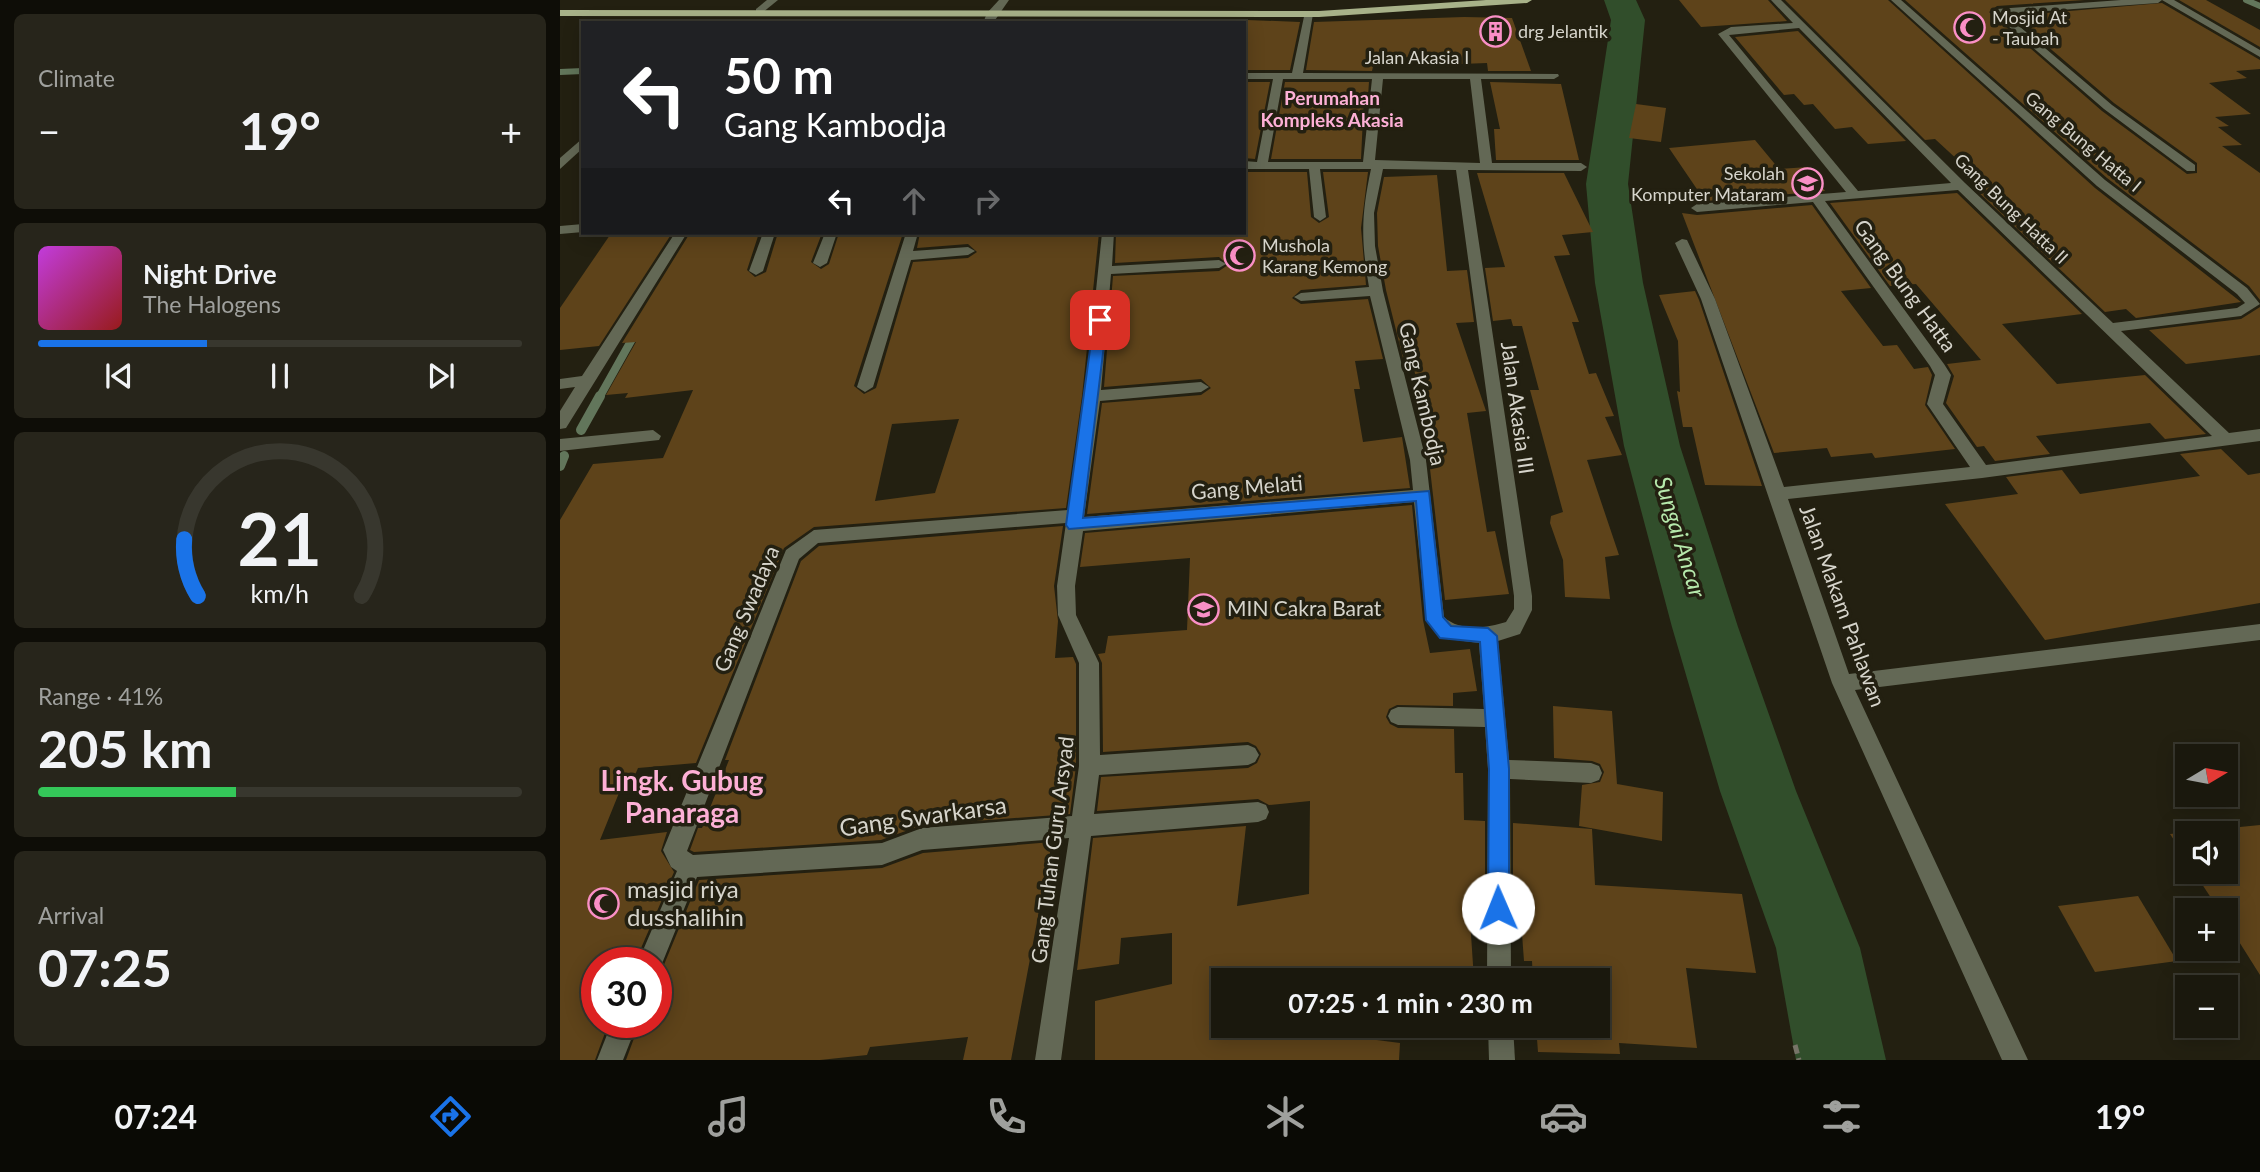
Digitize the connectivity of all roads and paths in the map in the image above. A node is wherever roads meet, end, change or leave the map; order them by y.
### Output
1 (773, 0) edge
2 (1004, 0) edge
3 (1527, 0) edge
4 (1776, 0) edge
5 (1896, 0) edge
6 (2158, 0) edge
7 (2167, 0) edge
8 (758, 11) junction
9 (560, 13) edge
10 (1308, 14) junction
11 (990, 18) edge
12 (1802, 25) junction
13 (2260, 54) edge
14 (1279, 75) junction
15 (1297, 75) junction
16 (1378, 75) junction
17 (1246, 76) edge
18 (1475, 76) junction
19 (1554, 76) dead end
20 (581, 143) edge
21 (1373, 163) junction
22 (1262, 164) junction
23 (1314, 164) junction
24 (1486, 164) junction
25 (560, 165) edge
26 (1246, 165) edge
27 (1461, 165) junction
28 (1581, 166) dead end
29 (2191, 168) dead end
30 (1961, 186) junction
31 (1855, 195) junction
32 (1816, 198) junction
33 (1697, 208) dead end
34 (1320, 217) dead end
35 (581, 228) edge
36 (560, 230) edge
37 (680, 235) edge
38 (768, 235) edge
39 (830, 235) edge
40 (911, 235) edge
41 (1108, 235) edge
42 (1682, 243) dead end
43 (968, 251) dead end
44 (905, 256) junction
45 (820, 262) dead end
46 (1219, 264) dead end
47 (1105, 270) junction
48 (756, 271) dead end
49 (1376, 291) junction
50 (1301, 297) dead end
51 (2110, 328) junction
52 (586, 381) junction
53 (560, 384) edge
54 (864, 387) dead end
55 (1200, 387) dead end
56 (1093, 396) junction
57 (560, 424) edge
58 (2260, 435) edge
59 (653, 436) dead end
60 (2226, 440) junction
61 (560, 445) edge
62 (1982, 472) junction
63 (1778, 494) junction
64 (1423, 495) junction
65 (1074, 521) junction
66 (2260, 632) edge
67 (1488, 636) junction
68 (1842, 683) junction
69 (1398, 716) dead end
70 (1496, 718) junction
71 (1248, 755) dead end
72 (1090, 766) junction
73 (1499, 769) junction
74 (1591, 773) dead end
75 (1258, 812) dead end
76 (1080, 824) junction
77 (690, 866) junction
78 (656, 947) edge
79 (1499, 968) edge
80 (619, 1038) edge
81 (1501, 1038) edge
82 (1795, 1045) dead end
83 (610, 1060) edge
84 (1048, 1060) edge
85 (1502, 1060) edge
86 (1799, 1060) edge
87 (2015, 1060) edge

1 - 8 street
2 - 11 street
3 - 10 main road
4 - 12 street, Gang Bung Hatta II
5 - 51 street, Gang Bung Hatta I
6 - 29 street
7 - 13 street
8 - 9 main road
8 - 11 main road
10 - 11 main road
10 - 15 street
12 - 30 street, Gang Bung Hatta II
12 - 31 street, Gang Bung Hatta
14 - 15 street, Jalan Akasia I
14 - 17 street, Jalan Akasia I
14 - 22 street
15 - 16 street, Jalan Akasia I
16 - 18 street, Jalan Akasia I
16 - 21 street, Gang Kambodja
18 - 19 street, Jalan Akasia I
18 - 24 street
20 - 25 street
21 - 23 street
21 - 27 street
21 - 49 street, Gang Kambodja
22 - 23 street
22 - 26 street
23 - 34 street
24 - 27 street
24 - 28 street
27 - 67 street, Jalan Akasia III
30 - 31 street
30 - 51 street, Gang Bung Hatta II
31 - 32 street
32 - 33 street
32 - 62 street, Gang Bung Hatta
35 - 36 street
37 - 52 street
38 - 48 street
39 - 45 street
40 - 44 street
41 - 47 street, Gang Tuhan Guru Arsyad
42 - 63 street
43 - 44 street
44 - 54 street
46 - 47 street
47 - 56 street, Gang Tuhan Guru Arsyad
49 - 50 street
49 - 64 street, Gang Kambodja
51 - 60 street, Gang Bung Hatta II
52 - 53 street
52 - 57 street
55 - 56 street
56 - 65 street, Gang Tuhan Guru Arsyad
58 - 60 street, Jalan Makam Pahlawan
59 - 61 street
60 - 62 street, Jalan Makam Pahlawan
62 - 63 street, Jalan Makam Pahlawan
63 - 68 street, Jalan Makam Pahlawan
64 - 65 street, Gang Melati
64 - 67 street, Gang Kambodja
65 - 72 street, Gang Tuhan Guru Arsyad
65 - 77 street, Gang Swadaya
66 - 68 street
67 - 70 street
68 - 87 street, Jalan Makam Pahlawan
69 - 70 street
70 - 73 street
71 - 72 street
72 - 76 street, Gang Tuhan Guru Arsyad
73 - 74 street
73 - 79 street
75 - 76 street, Gang Swarkarsa
76 - 77 street, Gang Swarkarsa
76 - 84 street, Gang Tuhan Guru Arsyad
77 - 78 street
80 - 83 street
81 - 85 street
82 - 86 path

